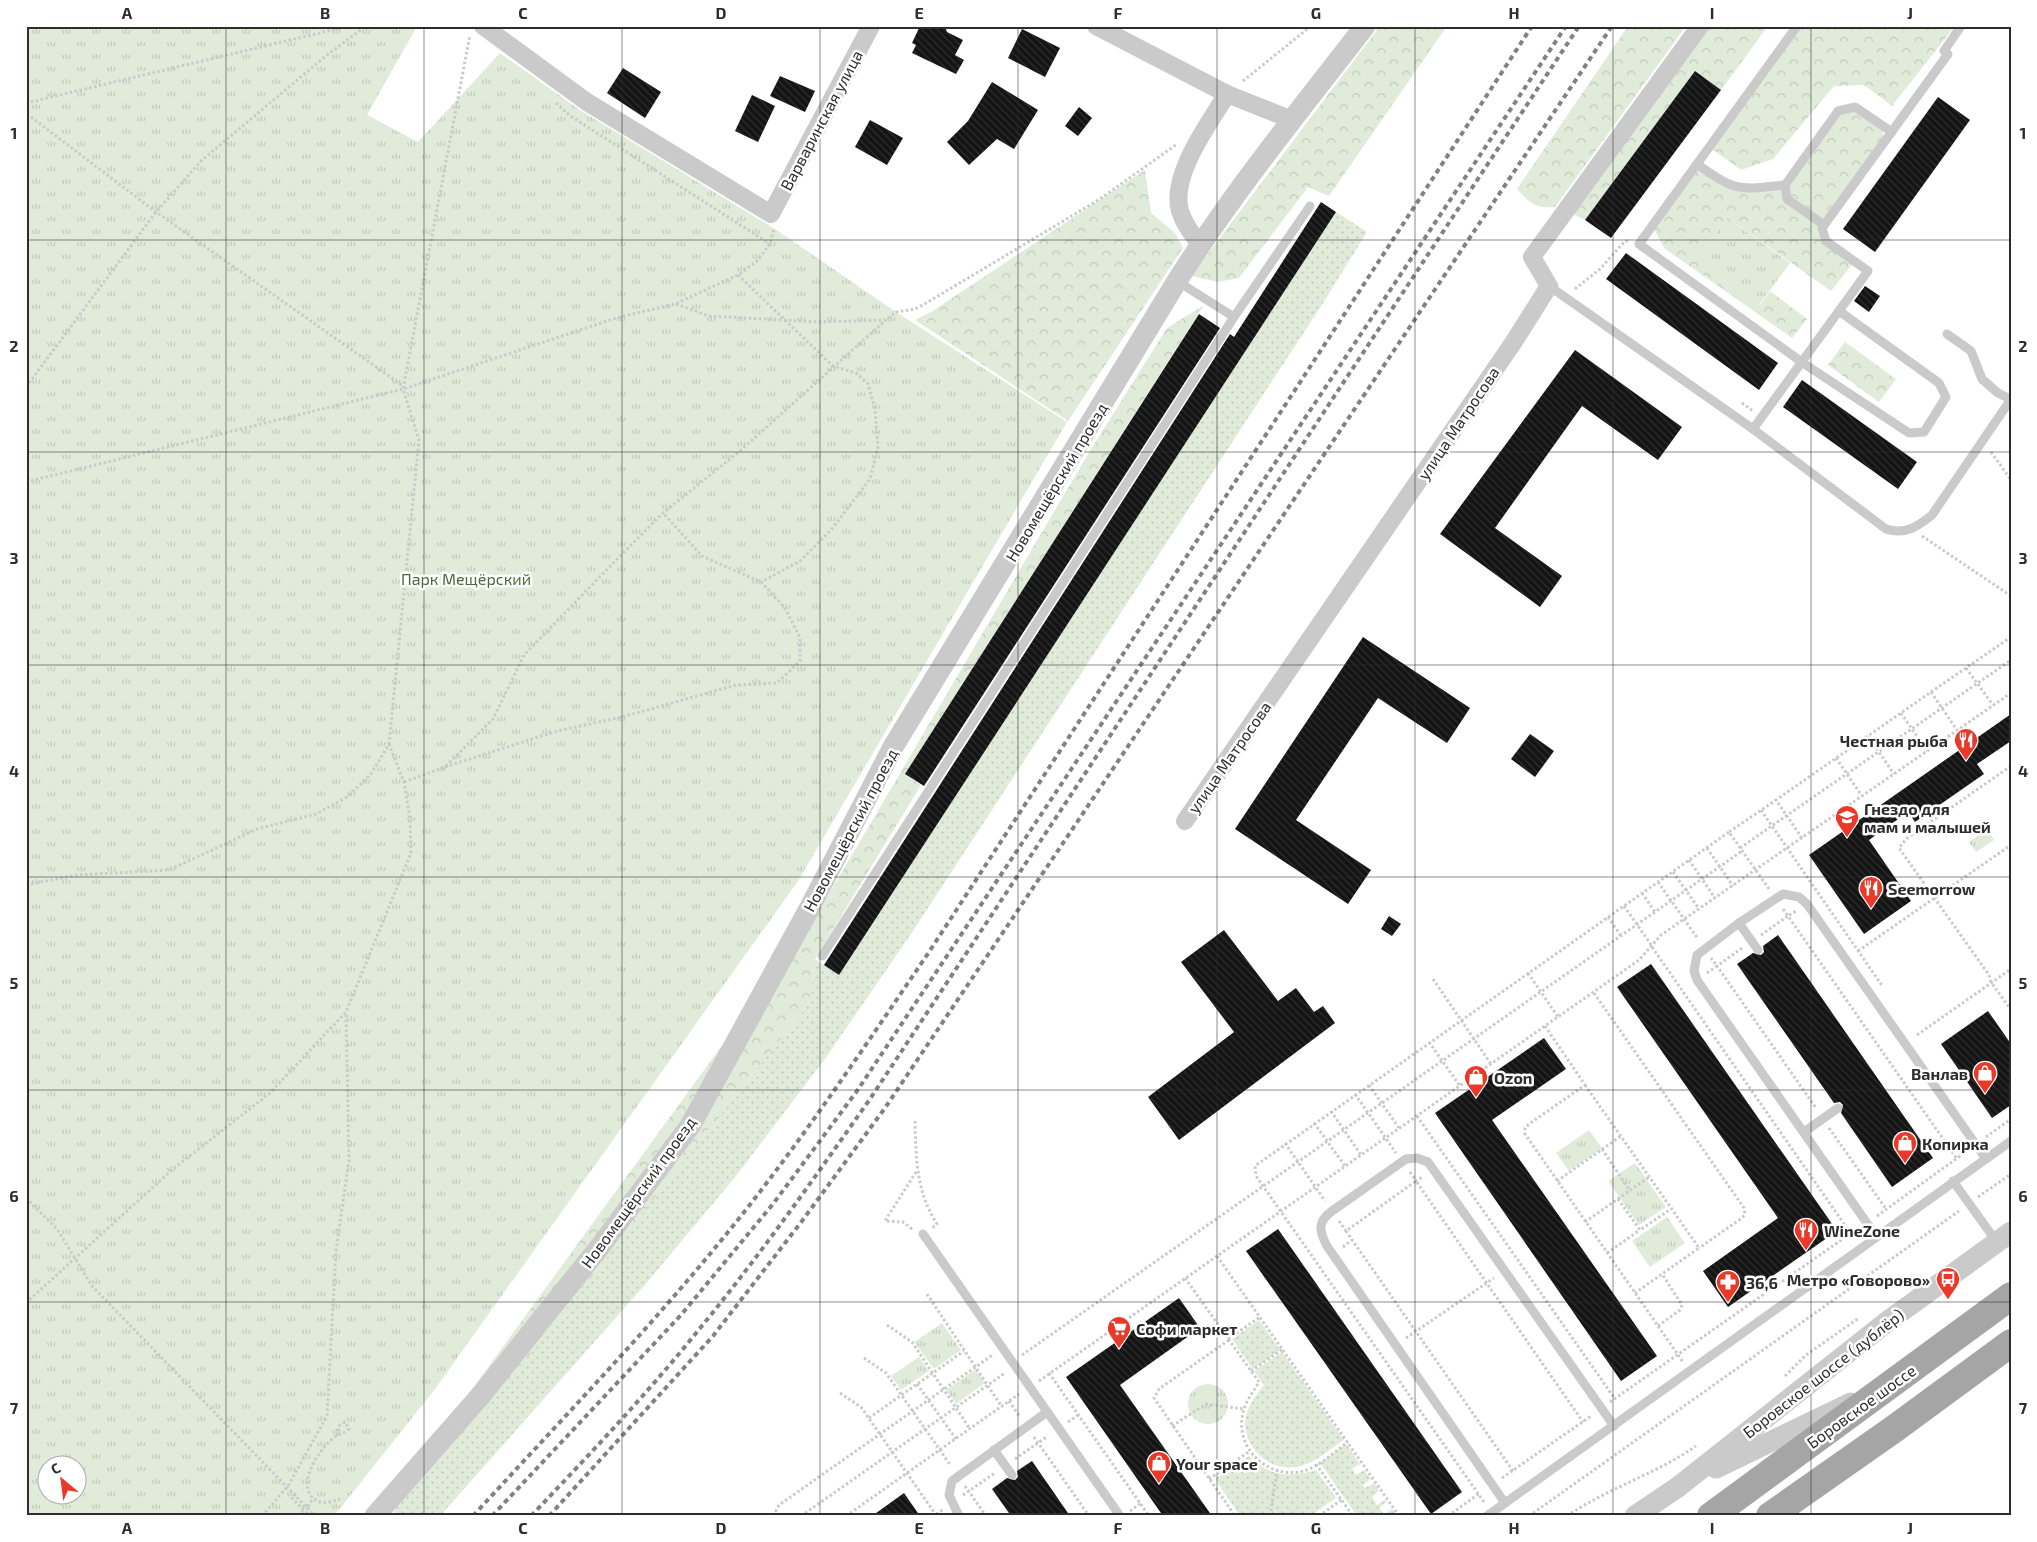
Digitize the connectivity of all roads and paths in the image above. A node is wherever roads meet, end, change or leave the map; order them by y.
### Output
1 (349, 26) edge
2 (366, 26) edge
3 (871, 26) edge
4 (1096, 26) edge
5 (1311, 26) edge
6 (1365, 26) edge
7 (1700, 26) edge
8 (1797, 26) edge
9 (1961, 26) edge
10 (477, 27) edge
11 (1227, 94) junction
12 (26, 103) edge
13 (26, 117) edge
14 (1290, 119) junction
15 (1892, 132) junction
16 (1180, 142) dead end
17 (1697, 164) junction
18 (1785, 185) junction
19 (1310, 206) dead end
20 (156, 212) junction
21 (771, 214) junction
22 (1824, 225) junction
23 (1200, 244) junction
24 (1639, 244) junction
25 (738, 275) junction
26 (1177, 281) junction
27 (1549, 286) junction
28 (1574, 290) dead end
29 (675, 304) junction
30 (1839, 311) junction
31 (1234, 317) junction
32 (784, 319) junction
33 (886, 320) junction
34 (1947, 334) dead end
35 (1803, 363) junction
36 (833, 366) junction
37 (26, 387) edge
38 (403, 388) junction
39 (2010, 399) edge
40 (1753, 429) junction
41 (1990, 451) dead end
42 (2011, 480) edge
43 (26, 482) edge
44 (663, 513) junction
45 (1922, 538) dead end
46 (761, 582) junction
47 (2011, 596) edge
48 (2011, 637) edge
49 (2011, 660) edge
50 (1966, 668) junction
51 (1977, 683) junction
52 (1931, 692) junction
53 (2011, 693) edge
54 (1992, 705) junction
55 (1942, 708) junction
56 (1901, 713) junction
57 (1912, 729) junction
58 (1957, 730) junction
59 (1868, 736) junction
60 (389, 744) junction
61 (1927, 751) junction
62 (1879, 752) junction
63 (1836, 758) junction
64 (2011, 766) edge
65 (445, 767) junction
66 (1846, 774) junction
67 (1894, 774) junction
68 (404, 782) junction
69 (1862, 796) junction
70 (1776, 800) junction
71 (1761, 810) junction
72 (1786, 816) junction
73 (1185, 821) dead end
74 (1772, 826) junction
75 (1729, 832) junction
76 (1802, 838) junction
77 (2011, 845) edge
78 (1707, 848) junction
79 (1740, 848) junction
80 (1787, 848) junction
81 (1689, 860) junction
82 (1720, 867) junction
83 (1673, 872) junction
84 (1702, 879) junction
85 (1658, 882) junction
86 (26, 885) edge
87 (1733, 886) junction
88 (1686, 890) junction
89 (1642, 894) junction
90 (1715, 898) junction
91 (1933, 899) junction
92 (1672, 901) junction
93 (1624, 906) junction
94 (1699, 909) junction
95 (1655, 912) junction
96 (1608, 917) junction
97 (1684, 920) junction
98 (1739, 922) junction
99 (1637, 924) junction
100 (1621, 936) junction
101 (1752, 941) junction
102 (1652, 946) junction
103 (1704, 948) junction
104 (1758, 950) dead end
105 (1858, 951) junction
106 (822, 956) dead end
107 (1717, 966) junction
108 (2011, 969) edge
109 (1528, 973) junction
110 (1432, 979) dead end
111 (1697, 980) junction
112 (1992, 983) junction
113 (1885, 989) dead end
114 (1682, 990) junction
115 (1541, 992) junction
116 (1594, 992) junction
117 (2011, 1010) edge
118 (346, 1012) junction
119 (1558, 1017) junction
120 (1461, 1020) junction
121 (1544, 1026) junction
122 (1911, 1027) dead end
123 (1917, 1035) junction
124 (1474, 1039) junction
125 (1430, 1042) junction
126 (1922, 1043) dead end
127 (1442, 1061) junction
128 (1492, 1064) junction
129 (1369, 1084) junction
130 (1585, 1085) junction
131 (1460, 1086) junction
132 (1355, 1094) junction
133 (1382, 1103) junction
134 (1838, 1108) dead end
135 (1331, 1111) junction
136 (1368, 1113) junction
137 (1417, 1116) junction
138 (1823, 1119) junction
139 (2011, 1119) edge
140 (915, 1120) dead end
141 (1314, 1123) junction
142 (1399, 1128) junction
143 (1982, 1128) dead end
144 (1344, 1130) junction
145 (1804, 1132) junction
146 (1621, 1136) junction
147 (1386, 1138) junction
148 (2011, 1141) edge
149 (1327, 1142) junction
150 (1285, 1143) junction
151 (1976, 1145) junction
152 (1602, 1149) junction
153 (1361, 1155) junction
154 (1986, 1158) junction
155 (1956, 1159) junction
156 (1447, 1160) junction
157 (1298, 1162) junction
158 (1402, 1162) junction
159 (1345, 1166) junction
160 (1435, 1169) junction
161 (916, 1171) junction
162 (2011, 1174) edge
163 (1649, 1177) junction
164 (1416, 1181) junction
165 (1557, 1181) junction
166 (1954, 1181) junction
167 (1263, 1186) junction
168 (1315, 1187) junction
169 (1630, 1191) junction
170 (26, 1198) edge
171 (1618, 1199) junction
172 (1969, 1204) junction
173 (1671, 1209) junction
174 (1886, 1209) junction
175 (1281, 1212) junction
176 (1585, 1222) junction
177 (1867, 1222) junction
178 (1640, 1230) junction
179 (923, 1234) junction
180 (1851, 1234) junction
181 (1876, 1236) junction
182 (2003, 1236) edge
183 (1699, 1248) junction
184 (1607, 1253) junction
185 (1217, 1256) junction
186 (76, 1260) junction
187 (1506, 1269) junction
188 (1662, 1274) junction
189 (1185, 1278) junction
190 (1486, 1283) junction
191 (1634, 1293) junction
192 (927, 1294) dead end
193 (2011, 1296) edge
194 (26, 1303) edge
195 (1260, 1317) junction
196 (887, 1325) dead end
197 (1658, 1326) junction
198 (1416, 1332) junction
199 (1228, 1339) junction
200 (2011, 1343) edge
201 (1396, 1346) junction
202 (1003, 1348) junction
203 (1283, 1349) junction
204 (965, 1351) junction
205 (1678, 1355) junction
206 (864, 1358) dead end
207 (1014, 1364) junction
208 (976, 1367) junction
209 (1251, 1372) junction
210 (1689, 1372) junction
211 (933, 1373) junction
212 (1050, 1373) junction
213 (1898, 1379) junction
214 (917, 1384) junction
215 (988, 1385) junction
216 (1030, 1387) junction
217 (944, 1389) junction
218 (840, 1393) dead end
219 (902, 1395) junction
220 (1615, 1399) junction
221 (928, 1400) junction
222 (1009, 1401) junction
223 (956, 1407) junction
224 (1002, 1407) junction
225 (1602, 1408) junction
226 (1244, 1409) junction
227 (913, 1411) junction
228 (1048, 1412) junction
229 (869, 1418) junction
230 (941, 1418) junction
231 (1583, 1422) junction
232 (1026, 1426) junction
233 (1172, 1426) junction
234 (1614, 1426) junction
235 (925, 1429) junction
236 (970, 1429) junction
237 (880, 1434) junction
238 (337, 1436) junction
239 (956, 1439) junction
240 (1348, 1442) junction
241 (940, 1450) junction
242 (994, 1450) junction
243 (1250, 1451) junction
244 (892, 1452) junction
245 (1316, 1464) junction
246 (1277, 1470) junction
247 (1513, 1471) junction
248 (907, 1473) junction
249 (958, 1475) junction
250 (1012, 1475) dead end
251 (1209, 1479) junction
252 (1492, 1485) junction
253 (288, 1486) junction
254 (1678, 1487) junction
255 (1616, 1489) dead end
256 (296, 1494) junction
257 (1479, 1494) junction
258 (314, 1498) junction
259 (340, 1499) dead end
260 (1341, 1500) junction
261 (1505, 1503) junction
262 (307, 1506) junction
263 (304, 1510) junction
264 (1489, 1514) edge
265 (262, 1516) edge
266 (298, 1516) edge
267 (309, 1516) edge
268 (316, 1516) edge
269 (375, 1516) edge
270 (779, 1516) edge
271 (801, 1516) edge
272 (847, 1516) edge
273 (937, 1516) edge
274 (959, 1516) edge
275 (986, 1516) edge
276 (1089, 1516) edge
277 (1120, 1516) edge
278 (1150, 1516) edge
279 (1235, 1516) edge
280 (1270, 1516) edge
281 (1319, 1516) edge
282 (1352, 1516) edge
283 (1399, 1516) edge
284 (1448, 1516) edge
285 (1529, 1516) edge
286 (1567, 1516) edge
287 (1635, 1516) edge
288 (1711, 1516) edge
289 (1770, 1516) edge

1 - 12 path
2 - 20 path
3 - 21 street, Варваринская улица
4 - 11 street
5 - 11 path
6 - 14 street, Новомещёрский проезд
7 - 27 street
8 - 17 lane
9 - 15 lane
10 - 21 street
10 - 38 path
11 - 14 street
11 - 23 street
13 - 20 path
14 - 23 street, Новомещёрский проезд
15 - 18 lane
15 - 22 lane
16 - 33 path
17 - 18 lane
17 - 24 lane
18 - 22 lane
19 - 31 lane
20 - 37 path
20 - 38 path
21 - 25 path
22 - 30 lane
23 - 26 street, Новомещёрский проезд
24 - 28 path
24 - 35 lane
25 - 29 path
25 - 32 path
26 - 31 lane
26 - 269 street, Новомещёрский проезд
27 - 40 lane
27 - 73 street, улица Матросова
29 - 32 path
29 - 38 path
30 - 35 lane
30 - 35 lane
31 - 106 lane
32 - 33 path
32 - 36 path
33 - 36 path
34 - 39 lane
35 - 40 lane
36 - 44 path
36 - 46 path
38 - 43 path
38 - 60 path
39 - 40 lane
41 - 42 path
44 - 46 path
44 - 65 path
45 - 47 path
46 - 65 path
48 - 50 path
49 - 51 path
50 - 51 path
50 - 52 path
51 - 54 path
51 - 55 path
52 - 55 path
52 - 56 path
53 - 54 path
54 - 58 path
55 - 57 path
55 - 58 path
56 - 57 path
56 - 59 path
57 - 61 path
57 - 62 path
58 - 61 path
59 - 62 path
59 - 63 path
60 - 68 path
60 - 86 path
61 - 67 path
62 - 66 path
62 - 67 path
63 - 66 path
63 - 70 path
64 - 91 path
65 - 68 path
66 - 69 path
66 - 72 path
67 - 69 path
68 - 118 path
69 - 76 path
70 - 71 path
70 - 72 path
71 - 74 path
71 - 75 path
72 - 74 path
72 - 76 path
74 - 79 path
74 - 80 path
75 - 78 path
75 - 79 path
76 - 80 path
77 - 91 path
78 - 81 path
78 - 82 path
79 - 82 path
80 - 87 path
80 - 105 path
81 - 83 path
81 - 84 path
82 - 84 path
82 - 87 path
83 - 85 path
83 - 88 path
84 - 88 path
84 - 90 path
85 - 89 path
85 - 92 path
87 - 90 path
88 - 92 path
88 - 94 path
89 - 93 path
89 - 95 path
90 - 94 path
91 - 105 path
91 - 112 path
92 - 95 path
92 - 97 path
93 - 96 path
93 - 99 path
94 - 97 path
95 - 99 path
96 - 100 path
96 - 109 path
97 - 102 path
97 - 103 path
98 - 101 lane
98 - 103 lane
98 - 151 lane
99 - 100 path
99 - 102 path
100 - 115 path
101 - 104 lane
101 - 107 path
101 - 155 path
102 - 114 path
102 - 116 path
103 - 107 path
103 - 111 lane
105 - 113 path
107 - 111 path
107 - 138 path
108 - 112 path
109 - 115 path
109 - 120 path
110 - 120 path
111 - 114 path
111 - 145 lane
112 - 117 path
112 - 123 path
114 - 180 path
115 - 119 path
115 - 124 path
116 - 119 path
116 - 183 path
118 - 186 path
118 - 253 path
119 - 121 path
120 - 124 path
120 - 125 path
121 - 128 path
121 - 130 path
122 - 123 path
123 - 126 path
124 - 127 path
124 - 128 path
125 - 127 path
125 - 129 path
127 - 131 path
127 - 133 path
128 - 131 path
129 - 132 path
129 - 133 path
130 - 146 path
130 - 165 path
131 - 137 path
132 - 135 path
132 - 136 path
133 - 136 path
133 - 142 path
134 - 138 lane
135 - 141 path
135 - 144 path
136 - 144 path
136 - 147 path
137 - 142 path
137 - 156 path
138 - 145 lane
138 - 174 path
139 - 143 path
140 - 161 path
141 - 149 path
141 - 150 path
142 - 147 path
144 - 149 path
144 - 153 path
145 - 177 lane
146 - 152 path
146 - 163 path
147 - 153 path
147 - 158 path
148 - 154 lane
149 - 157 path
149 - 159 path
150 - 157 path
150 - 167 path
151 - 154 lane
151 - 155 path
152 - 165 path
152 - 169 path
153 - 159 path
154 - 166 lane
155 - 174 path
156 - 160 path
156 - 220 path
157 - 167 path
157 - 168 path
158 - 160 lane
158 - 164 path
158 - 201 lane
159 - 168 path
160 - 164 path
160 - 187 lane
161 - 179 path
161 - 179 path
162 - 172 path
163 - 169 path
163 - 173 path
164 - 190 path
164 - 198 path
165 - 176 path
166 - 172 lane
166 - 181 lane
167 - 175 path
167 - 207 path
168 - 175 path
169 - 171 path
170 - 186 path
171 - 176 path
171 - 178 path
172 - 182 lane
172 - 285 path
173 - 178 path
173 - 183 path
174 - 177 path
175 - 185 path
175 - 257 path
176 - 184 path
177 - 180 path
177 - 181 lane
178 - 184 path
179 - 202 lane
180 - 205 path
181 - 210 lane
182 - 254 street, Боровское шоссе (дублёр)
183 - 188 path
184 - 191 path
185 - 189 path
185 - 195 path
186 - 194 path
186 - 253 path
187 - 190 path
187 - 225 lane
188 - 191 path
188 - 197 path
189 - 199 path
189 - 212 path
190 - 198 path
190 - 231 path
191 - 197 path
192 - 204 path
193 - 213 main road, Боровское шоссе
195 - 199 path
195 - 203 path
196 - 211 path
197 - 205 path
198 - 201 path
198 - 247 path
199 - 209 path
199 - 233 path
200 - 289 main road
201 - 252 lane
202 - 207 lane
202 - 208 path
203 - 209 path
203 - 240 path
204 - 208 path
204 - 211 path
205 - 210 path
205 - 220 path
206 - 219 path
207 - 215 path
207 - 216 lane
208 - 215 path
208 - 217 path
209 - 226 path
210 - 234 lane
211 - 214 path
211 - 217 path
212 - 216 path
212 - 278 path
213 - 254 street
213 - 288 main road, Боровское шоссе
214 - 219 path
214 - 221 path
215 - 223 path
215 - 224 path
216 - 222 path
216 - 228 lane
217 - 221 path
217 - 223 path
218 - 229 path
219 - 227 path
219 - 229 path
220 - 225 path
221 - 227 path
221 - 230 path
222 - 224 path
222 - 232 path
223 - 230 path
223 - 236 path
224 - 236 path
225 - 231 path
225 - 234 lane
226 - 233 path
226 - 243 path
227 - 235 path
227 - 237 path
228 - 232 lane
228 - 277 lane
229 - 237 path
230 - 235 path
230 - 239 path
231 - 247 path
232 - 242 lane
232 - 276 path
233 - 251 path
234 - 261 lane
235 - 241 path
235 - 244 path
236 - 239 path
237 - 244 path
237 - 270 path
238 - 238 path
238 - 258 path
239 - 241 path
240 - 245 path
240 - 283 path
241 - 248 path
241 - 249 path
242 - 249 lane
242 - 250 lane
243 - 246 path
243 - 251 path
244 - 248 path
244 - 271 path
245 - 246 path
245 - 260 path
246 - 280 path
247 - 252 path
248 - 272 path
248 - 273 path
249 - 274 lane
249 - 275 path
251 - 279 path
252 - 257 path
252 - 261 lane
253 - 256 path
253 - 265 path
254 - 287 street, Боровское шоссе (дублёр)
255 - 286 path
256 - 262 path
256 - 263 path
257 - 264 path
257 - 284 path
258 - 259 path
258 - 262 path
260 - 281 path
260 - 282 path
261 - 264 lane
262 - 268 path
263 - 266 path
263 - 267 path

